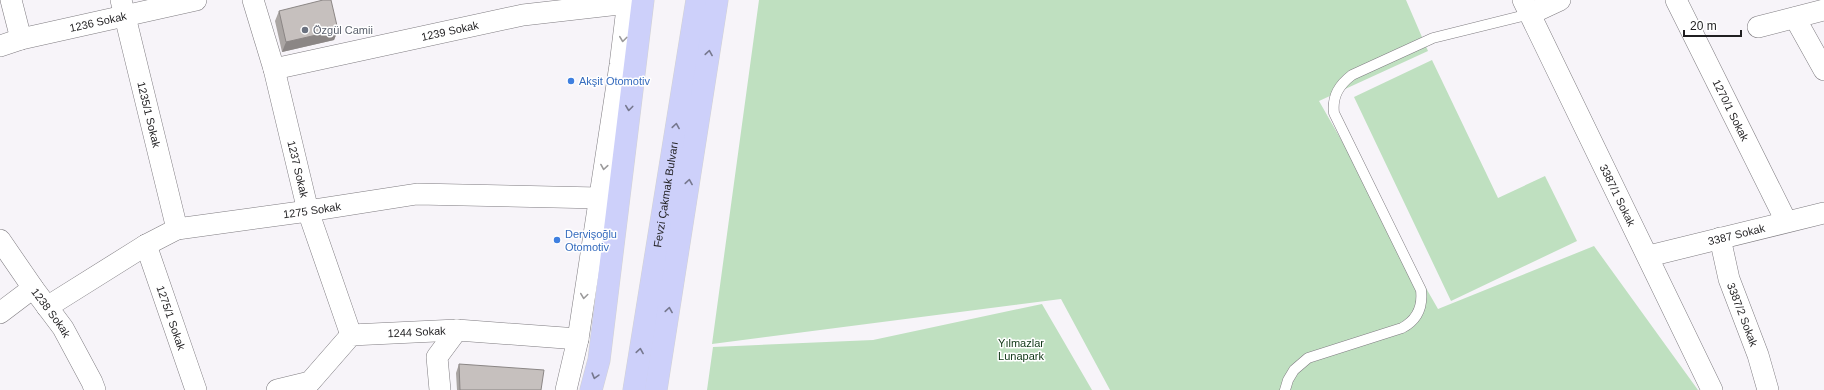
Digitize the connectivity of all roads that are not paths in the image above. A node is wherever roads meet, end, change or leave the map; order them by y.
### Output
1 (12, 0) edge
2 (196, 0) edge
3 (254, 0) edge
4 (697, 0) edge
5 (717, 0) edge
6 (1560, 0) edge
7 (1676, 0) edge
8 (633, 1) edge
9 (1527, 7) edge
10 (123, 8) edge
11 (521, 8) edge
12 (1824, 10) edge
13 (1795, 18) junction
14 (1758, 27) dead end
15 (21, 39) junction
16 (0, 46) edge
17 (274, 69) junction
18 (1824, 70) edge
19 (599, 198) junction
20 (308, 212) junction
21 (1824, 212) edge
22 (1786, 221) junction
23 (177, 229) junction
24 (1720, 238) junction
25 (0, 240) edge
26 (146, 245) junction
27 (1649, 256) junction
28 (33, 288) junction
29 (48, 307) junction
30 (0, 314) edge
31 (458, 330) junction
32 (351, 334) junction
33 (578, 339) junction
34 (311, 386) edge
35 (88, 387) edge
36 (196, 390) edge
37 (277, 390) edge
38 (440, 390) edge
39 (566, 390) edge
40 (591, 390) edge
41 (634, 390) edge
42 (656, 390) edge
43 (1285, 390) edge
44 (1712, 390) edge
45 (1768, 390) edge

1 - 15 street
2 - 10 street, 1236 Sokak
3 - 17 street, 1237 Sokak
41 -> 4 main road, Fevzi Çakmak Bulvarı
42 -> 5 main road
6 - 9 street
7 - 22 street, 1270/1 Sokak
8 - 11 street, 1239 Sokak
8 -> 19 street
8 -> 40 main road
9 - 27 street, 3387/1 Sokak
9 - 43 lane
10 - 15 street, 1236 Sokak
10 - 23 street, 1235/1 Sokak
11 - 17 street, 1239 Sokak
12 - 13 street
13 - 14 street
13 - 18 street
15 - 16 street, 1236 Sokak
17 - 20 street, 1237 Sokak
19 - 20 street, 1275 Sokak
19 -> 33 street
20 - 23 street, 1275 Sokak
20 - 32 street, 1237 Sokak
21 - 22 street, 3387 Sokak
22 - 24 street, 3387 Sokak
23 - 26 street, 1275 Sokak
24 - 27 street, 3387 Sokak
24 - 45 street, 3387/2 Sokak
25 - 28 street, 1238 Sokak
26 - 29 street, 1275 Sokak
26 - 36 street, 1275/1 Sokak
27 - 44 street, 3387/1 Sokak
28 - 29 street, 1238 Sokak
28 - 30 street
29 - 35 street, 1238 Sokak
31 - 32 street, 1244 Sokak
31 - 33 street, 1244 Sokak
31 - 38 street
32 - 34 street
33 - 39 street
34 - 37 street

